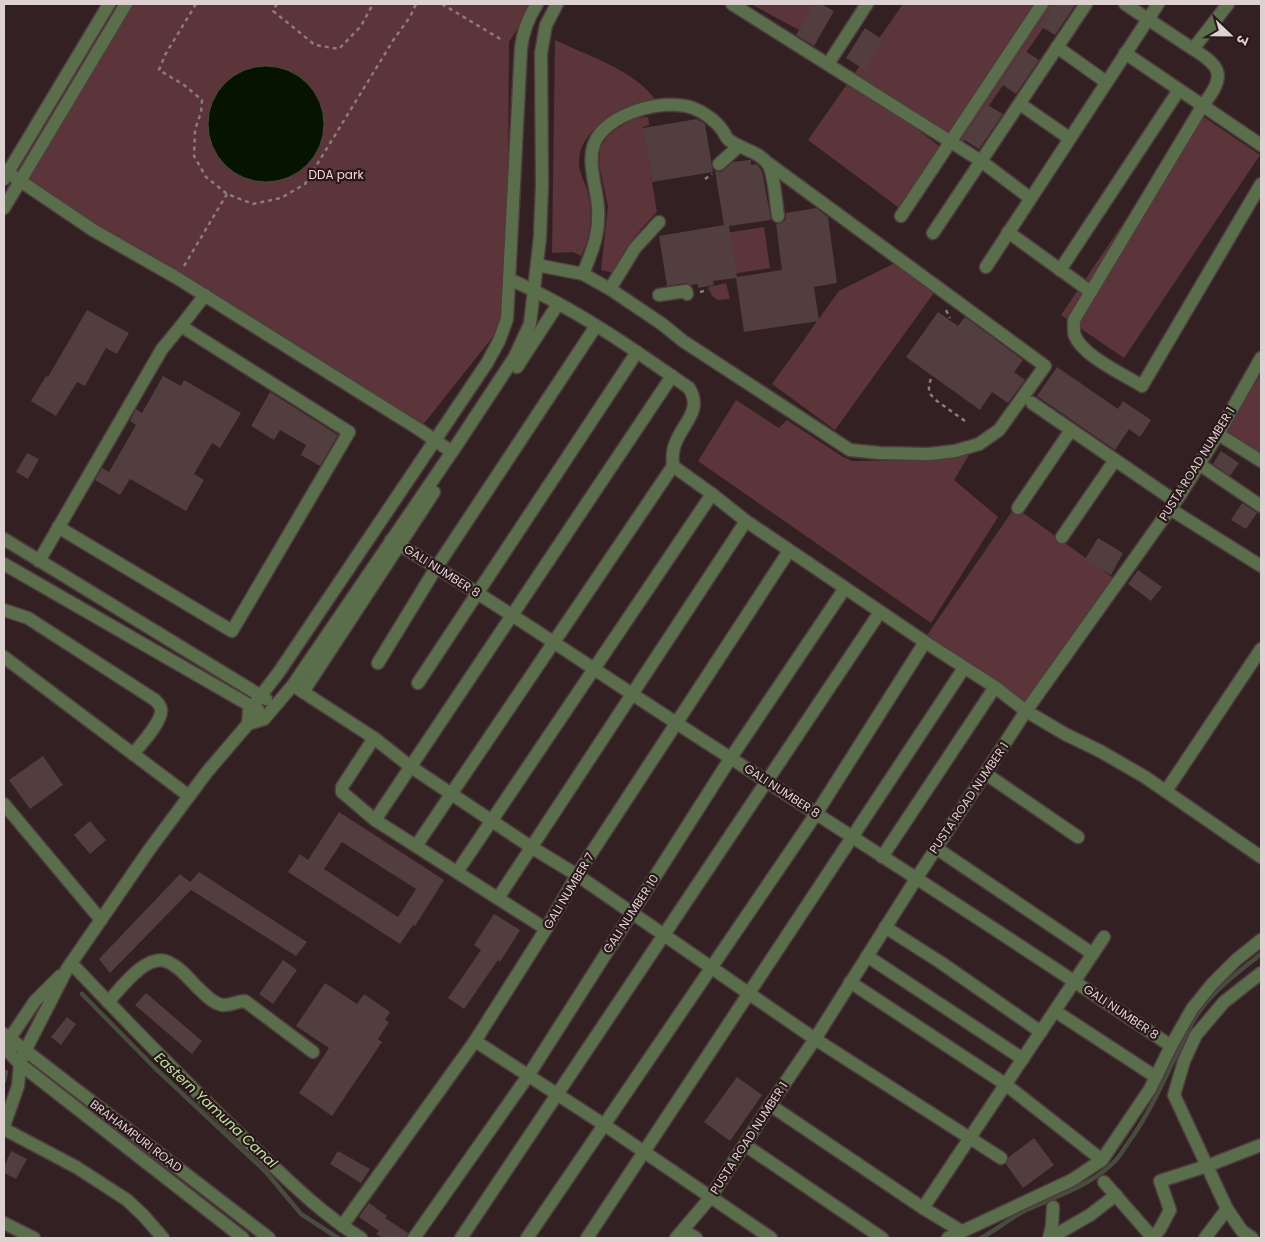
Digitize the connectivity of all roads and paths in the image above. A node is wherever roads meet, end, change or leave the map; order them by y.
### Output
1 (109, 4) edge
2 (126, 4) edge
3 (196, 4) edge
4 (277, 4) edge
5 (373, 4) edge
6 (416, 4) edge
7 (442, 4) edge
8 (537, 4) edge
9 (557, 4) edge
10 (732, 4) edge
11 (866, 4) edge
12 (1042, 4) edge
13 (1086, 4) edge
14 (1125, 4) edge
15 (1158, 4) edge
16 (1228, 4) edge
17 (1148, 19) junction
18 (502, 40) dead end
19 (1057, 48) junction
20 (1193, 49) junction
21 (1125, 53) junction
22 (828, 64) junction
23 (1106, 82) junction
24 (1179, 90) junction
25 (1020, 104) junction
26 (1203, 105) junction
27 (1070, 138) junction
28 (952, 142) junction
29 (1261, 145) edge
30 (740, 146) junction
31 (981, 161) junction
32 (768, 163) junction
33 (719, 164) dead end
34 (5, 174) edge
35 (20, 181) junction
36 (1261, 184) edge
37 (227, 194) junction
38 (1030, 198) junction
39 (4, 208) edge
40 (778, 216) dead end
41 (902, 216) dead end
42 (659, 222) dead end
43 (1008, 232) junction
44 (933, 233) dead end
45 (537, 265) junction
46 (986, 267) dead end
47 (1060, 270) junction
48 (583, 274) junction
49 (177, 278) junction
50 (509, 279) junction
51 (610, 289) junction
52 (535, 290) junction
53 (1091, 292) junction
54 (687, 294) dead end
55 (205, 295) junction
56 (659, 295) dead end
57 (558, 304) junction
58 (181, 326) junction
59 (596, 326) junction
60 (637, 352) junction
61 (1261, 358) edge
62 (672, 376) junction
63 (931, 379) dead end
64 (1032, 403) dead end
65 (965, 421) dead end
66 (1071, 430) junction
67 (1218, 434) junction
68 (436, 440) junction
69 (452, 452) junction
70 (1115, 460) junction
71 (1261, 461) edge
72 (1199, 464) junction
73 (673, 466) junction
74 (712, 494) junction
75 (1172, 505) junction
76 (1261, 506) edge
77 (1018, 508) dead end
78 (746, 521) junction
79 (58, 528) junction
80 (1062, 538) dead end
81 (4, 539) edge
82 (395, 542) junction
83 (790, 551) junction
84 (38, 561) junction
85 (4, 564) edge
86 (1261, 566) edge
87 (436, 568) junction
88 (844, 588) junction
89 (476, 594) junction
90 (4, 610) edge
91 (880, 612) junction
92 (512, 615) junction
93 (554, 642) junction
94 (924, 642) junction
95 (1261, 649) edge
96 (4, 657) edge
97 (378, 663) dead end
98 (964, 668) junction
99 (594, 669) junction
100 (418, 683) dead end
101 (995, 688) junction
102 (298, 689) junction
103 (632, 694) junction
104 (261, 696) junction
105 (252, 707) junction
106 (271, 710) junction
107 (1026, 711) junction
108 (676, 723) junction
109 (248, 724) junction
110 (374, 738) junction
111 (133, 754) junction
112 (730, 758) junction
113 (411, 767) junction
114 (986, 774) junction
115 (767, 781) junction
116 (1166, 791) junction
117 (452, 793) junction
118 (189, 796) junction
119 (4, 804) edge
120 (816, 814) junction
121 (376, 820) junction
122 (492, 821) junction
123 (851, 836) junction
124 (1078, 837) dead end
125 (416, 846) junction
126 (531, 847) junction
127 (936, 848) junction
128 (882, 857) junction
129 (1261, 857) edge
130 (457, 872) junction
131 (577, 875) junction
132 (916, 878) junction
133 (498, 898) junction
134 (631, 913) junction
135 (101, 920) junction
136 (885, 927) junction
137 (546, 929) junction
138 (664, 936) junction
139 (1104, 937) dead end
140 (1261, 940) edge
141 (1093, 954) junction
142 (867, 956) junction
143 (69, 966) junction
144 (711, 968) junction
145 (1261, 973) edge
146 (1075, 981) junction
147 (850, 982) junction
148 (749, 994) junction
149 (108, 1002) junction
150 (1055, 1010) junction
151 (1041, 1032) junction
152 (815, 1039) junction
153 (5, 1041) edge
154 (475, 1041) junction
155 (1171, 1046) junction
156 (25, 1051) junction
157 (313, 1052) dead end
158 (1022, 1058) junction
159 (20, 1064) junction
160 (528, 1076) junction
161 (1156, 1077) junction
162 (1005, 1084) junction
163 (557, 1095) junction
164 (770, 1105) junction
165 (603, 1124) junction
166 (4, 1127) edge
167 (969, 1138) junction
168 (1261, 1144) edge
169 (745, 1146) junction
170 (643, 1152) junction
171 (1000, 1158) dead end
172 (1102, 1160) junction
173 (1207, 1166) junction
174 (1104, 1182) dead end
175 (1116, 1195) junction
176 (710, 1198) junction
177 (1053, 1207) dead end
178 (923, 1208) junction
179 (1227, 1209) junction
180 (4, 1223) edge
181 (342, 1226) junction
182 (961, 1231) junction
183 (680, 1234) edge
184 (34, 1238) edge
185 (163, 1238) edge
186 (243, 1238) edge
187 (269, 1238) edge
188 (361, 1238) edge
189 (414, 1238) edge
190 (461, 1238) edge
191 (527, 1238) edge
192 (587, 1238) edge
193 (696, 1238) edge
194 (770, 1238) edge
195 (882, 1238) edge
196 (948, 1238) edge
197 (1050, 1238) edge
198 (1153, 1238) edge
199 (1205, 1238) edge
200 (1252, 1238) edge

1 - 34 street
2 - 35 street
3 - 37 path
4 - 5 path
6 - 37 path
7 - 18 path
8 - 50 street
9 - 45 street
10 - 22 street
11 - 22 street
12 - 28 street
13 - 19 street
14 - 17 street
15 - 17 street
16 - 20 street
17 - 20 street
17 - 21 street
19 - 23 street
19 - 25 street
20 - 26 street
21 - 23 street
21 - 24 street
22 - 28 street
23 - 27 street
24 - 26 street
24 - 47 street
25 - 27 street
25 - 31 street
26 - 29 street
26 - 53 street
27 - 38 street
28 - 31 street
28 - 41 street
30 - 32 street
30 - 33 street
30 - 48 street
31 - 38 street
31 - 44 street
32 - 40 street
32 - 51 street
34 - 35 street
35 - 39 street
35 - 49 street
36 - 53 street
37 - 49 path
38 - 43 street
42 - 51 street
43 - 46 street
43 - 47 street
45 - 48 street
45 - 52 street
47 - 53 street
48 - 51 street
49 - 55 street
50 - 52 street
50 - 68 street
52 - 57 street
52 - 69 street
54 - 56 street
55 - 58 street
55 - 68 street
57 - 59 street
57 - 82 street
58 - 79 street
58 - 79 street
59 - 60 street
59 - 87 street
60 - 62 street
60 - 89 street
61 - 67 street, PUSTA ROAD NUMBER 1
62 - 73 street
62 - 92 street
63 - 65 path
64 - 66 street
66 - 70 street
66 - 77 street
67 - 71 street
67 - 72 street, PUSTA ROAD NUMBER 1
68 - 69 street
68 - 104 street
69 - 82 street
70 - 75 street
70 - 80 street
72 - 75 street, PUSTA ROAD NUMBER 1
72 - 76 street
73 - 74 street
73 - 93 street
74 - 78 street
74 - 99 street
75 - 86 street
75 - 107 street, PUSTA ROAD NUMBER 1
78 - 83 street
78 - 103 street
79 - 84 street
81 - 84 street
82 - 87 street, GALI NUMBER 8
82 - 102 street
83 - 88 street
83 - 108 street, GALI NUMBER 7
84 - 104 street
85 - 105 street
87 - 89 street, GALI NUMBER 8
87 - 97 street
88 - 91 street
88 - 112 street, GALI NUMBER 10
89 - 92 street, GALI NUMBER 8
89 - 100 street
90 - 111 street
91 - 94 street
91 - 115 street
92 - 93 street, GALI NUMBER 8
92 - 113 street
93 - 99 street, GALI NUMBER 8
93 - 117 street
94 - 98 street
94 - 120 street
95 - 116 street
96 - 111 street
98 - 101 street
98 - 123 street
99 - 103 street, GALI NUMBER 8
99 - 122 street
101 - 107 street
101 - 128 street
102 - 106 street
102 - 110 street
103 - 108 street, GALI NUMBER 8
103 - 126 street
104 - 105 street
104 - 106 street
105 - 106 street
105 - 109 street
106 - 109 street
107 - 114 street, PUSTA ROAD NUMBER 1
107 - 116 street
108 - 112 street, GALI NUMBER 8
108 - 131 street, GALI NUMBER 7
109 - 118 street
110 - 113 street
110 - 121 street
111 - 118 street
112 - 115 street, GALI NUMBER 8
112 - 134 street, GALI NUMBER 10
113 - 117 street
113 - 121 street
114 - 124 street
114 - 127 street, PUSTA ROAD NUMBER 1
115 - 120 street, GALI NUMBER 8
115 - 138 street
116 - 129 street
117 - 122 street
117 - 125 street
118 - 135 street
119 - 135 street
120 - 123 street, GALI NUMBER 8
120 - 144 street
121 - 125 street
122 - 126 street
122 - 130 street
123 - 128 street, GALI NUMBER 8
123 - 148 street
125 - 130 street
126 - 131 street
126 - 133 street
127 - 132 street, PUSTA ROAD NUMBER 1
127 - 141 street
128 - 132 street, GALI NUMBER 8
130 - 133 street
131 - 134 street
131 - 137 street, GALI NUMBER 7
132 - 136 street, PUSTA ROAD NUMBER 1
132 - 146 street, GALI NUMBER 8
133 - 137 street
134 - 138 street
134 - 160 street, GALI NUMBER 10
135 - 143 street
136 - 142 street, PUSTA ROAD NUMBER 1
136 - 151 street
137 - 154 street, GALI NUMBER 7
138 - 144 street
138 - 163 street
139 - 141 street
140 - 155 street
141 - 146 street
142 - 147 street, PUSTA ROAD NUMBER 1
142 - 158 street
143 - 149 street
143 - 153 street
143 - 156 street
144 - 148 street
144 - 165 street
145 - 173 street
146 - 150 street
146 - 155 street, GALI NUMBER 8
147 - 152 street, PUSTA ROAD NUMBER 1
147 - 162 street
148 - 152 street
148 - 170 street
149 - 157 street
149 - 181 street
150 - 151 street
150 - 161 street
151 - 158 street
152 - 164 street, PUSTA ROAD NUMBER 1
152 - 167 street
153 - 156 street, BRAHAMPURI ROAD
153 - 159 street, BRAHAMPURI ROAD
154 - 160 street
154 - 181 street, GALI NUMBER 7
155 - 161 street
156 - 159 street
156 - 187 street, BRAHAMPURI ROAD
158 - 162 street
159 - 166 street
159 - 186 street, BRAHAMPURI ROAD
160 - 163 street
160 - 189 street, GALI NUMBER 10
161 - 172 street
162 - 167 street
162 - 172 street
163 - 165 street
163 - 190 street
164 - 169 street, PUSTA ROAD NUMBER 1
164 - 178 street
165 - 170 street
165 - 191 street
166 - 185 street
167 - 171 street
167 - 178 street
168 - 173 street
169 - 176 street, PUSTA ROAD NUMBER 1
169 - 195 street
170 - 176 street
170 - 192 street
172 - 182 street
173 - 179 street
173 - 198 street
174 - 175 street
175 - 197 street
175 - 198 street
176 - 183 street, PUSTA ROAD NUMBER 1
176 - 194 street
177 - 197 street
178 - 182 street
179 - 199 street
179 - 200 street
180 - 184 street
181 - 188 street
182 - 196 street
183 - 193 street

